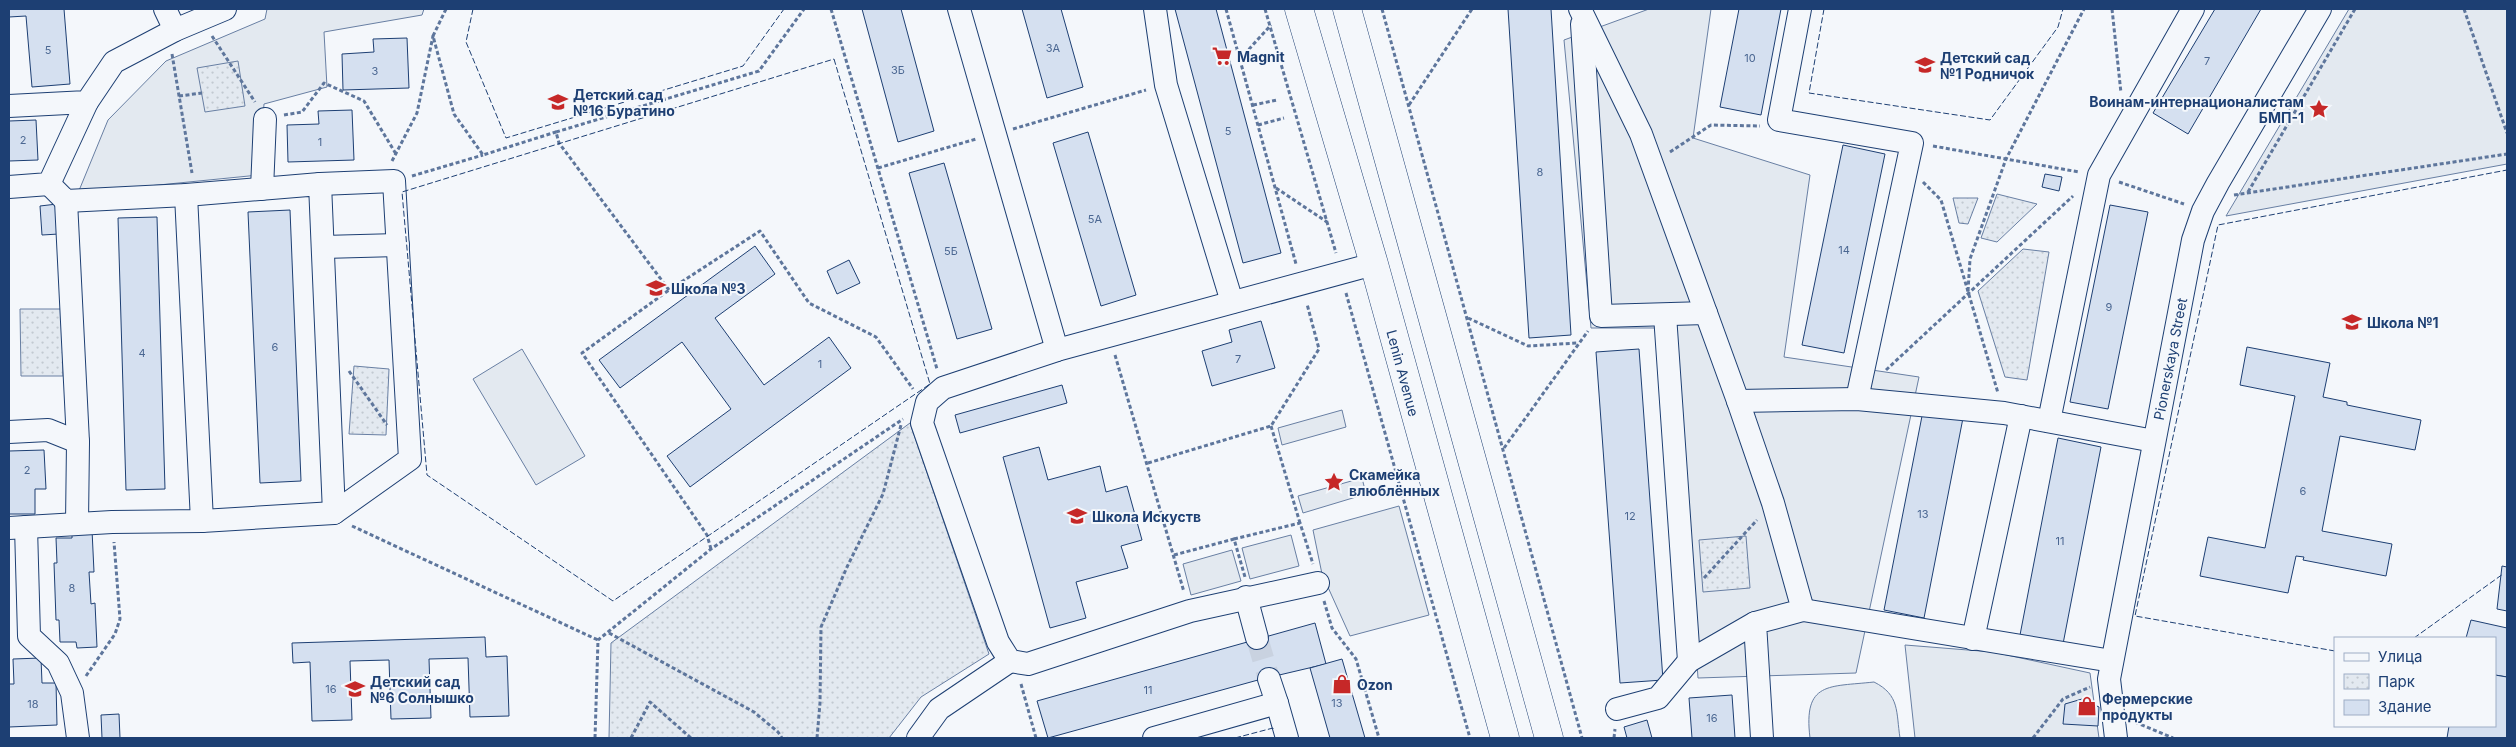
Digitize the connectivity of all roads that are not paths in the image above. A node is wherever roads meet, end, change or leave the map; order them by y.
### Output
1 (165, 9) edge
2 (225, 9) edge
3 (959, 9) edge
4 (1155, 9) edge
5 (1299, 9) edge
6 (1347, 9) edge
7 (1800, 9) edge
8 (2193, 9) edge
9 (2320, 9) edge
10 (1584, 10) edge
11 (172, 32) junction
12 (87, 102) junction
13 (9, 106) edge
14 (265, 119) road end
15 (49, 184) junction
16 (320, 184) junction
17 (189, 185) junction
18 (9, 187) edge
19 (262, 189) junction
20 (66, 200) junction
21 (398, 244) junction
22 (323, 247) junction
23 (1374, 264) junction
24 (1232, 302) junction
25 (1706, 313) junction
26 (1665, 315) junction
27 (1057, 350) junction
28 (1857, 398) junction
29 (1738, 400) junction
30 (2013, 414) junction
31 (2048, 421) junction
32 (9, 432) edge
33 (2154, 441) junction
34 (78, 442) junction
35 (334, 513) junction
36 (202, 521) junction
37 (77, 523) junction
38 (18, 528) edge
39 (1318, 583) road end
40 (1248, 597) junction
41 (1803, 610) junction
42 (1755, 623) junction
43 (19, 638) edge
44 (1258, 638) tunnel mouth
45 (1973, 639) junction
46 (1010, 661) junction
47 (1689, 661) junction
48 (2110, 670) junction
49 (1270, 679) tunnel mouth
50 (1277, 703) junction
51 (1617, 709) dead end
52 (72, 738) edge
53 (918, 738) edge
54 (1154, 738) edge
55 (1287, 738) edge
56 (1505, 738) edge
57 (1549, 738) edge
58 (1762, 738) edge
59 (2116, 738) edge

1 - 11 street
2 - 11 street
3 - 27 street
4 - 24 street
5 - 23 main road, Lenin Avenue
6 - 57 main road
7 - 28 street
8 - 31 street
9 - 33 street, Pionerskaya Street
10 - 25 street
10 - 26 street
11 - 12 street
12 - 13 street
12 - 15 street
14 - 19 street
15 - 18 street
15 - 20 street
16 - 19 street
16 - 21 street
16 - 22 street
17 - 19 street
17 - 20 street
17 - 36 street
20 - 34 street
21 - 22 street
21 - 35 street
22 - 35 street
23 - 24 street
23 - 56 main road, Lenin Avenue
24 - 27 street
25 - 26 street
25 - 29 street
26 - 47 street
27 - 46 street
28 - 29 street
28 - 30 street
29 - 41 street
30 - 31 street
30 - 45 street
31 - 33 street
32 - 34 street
33 - 48 street, Pionerskaya Street
34 - 37 street
35 - 36 street
36 - 37 street
37 - 38 street
38 - 43 street
39 - 40 street
40 - 44 street
40 - 46 street
41 - 42 street
41 - 45 street
42 - 47 street
42 - 58 street
43 - 52 street
45 - 48 street
46 - 53 street
47 - 51 street
48 - 59 street, Pionerskaya Street
49 - 50 street
50 - 54 street
50 - 55 street

